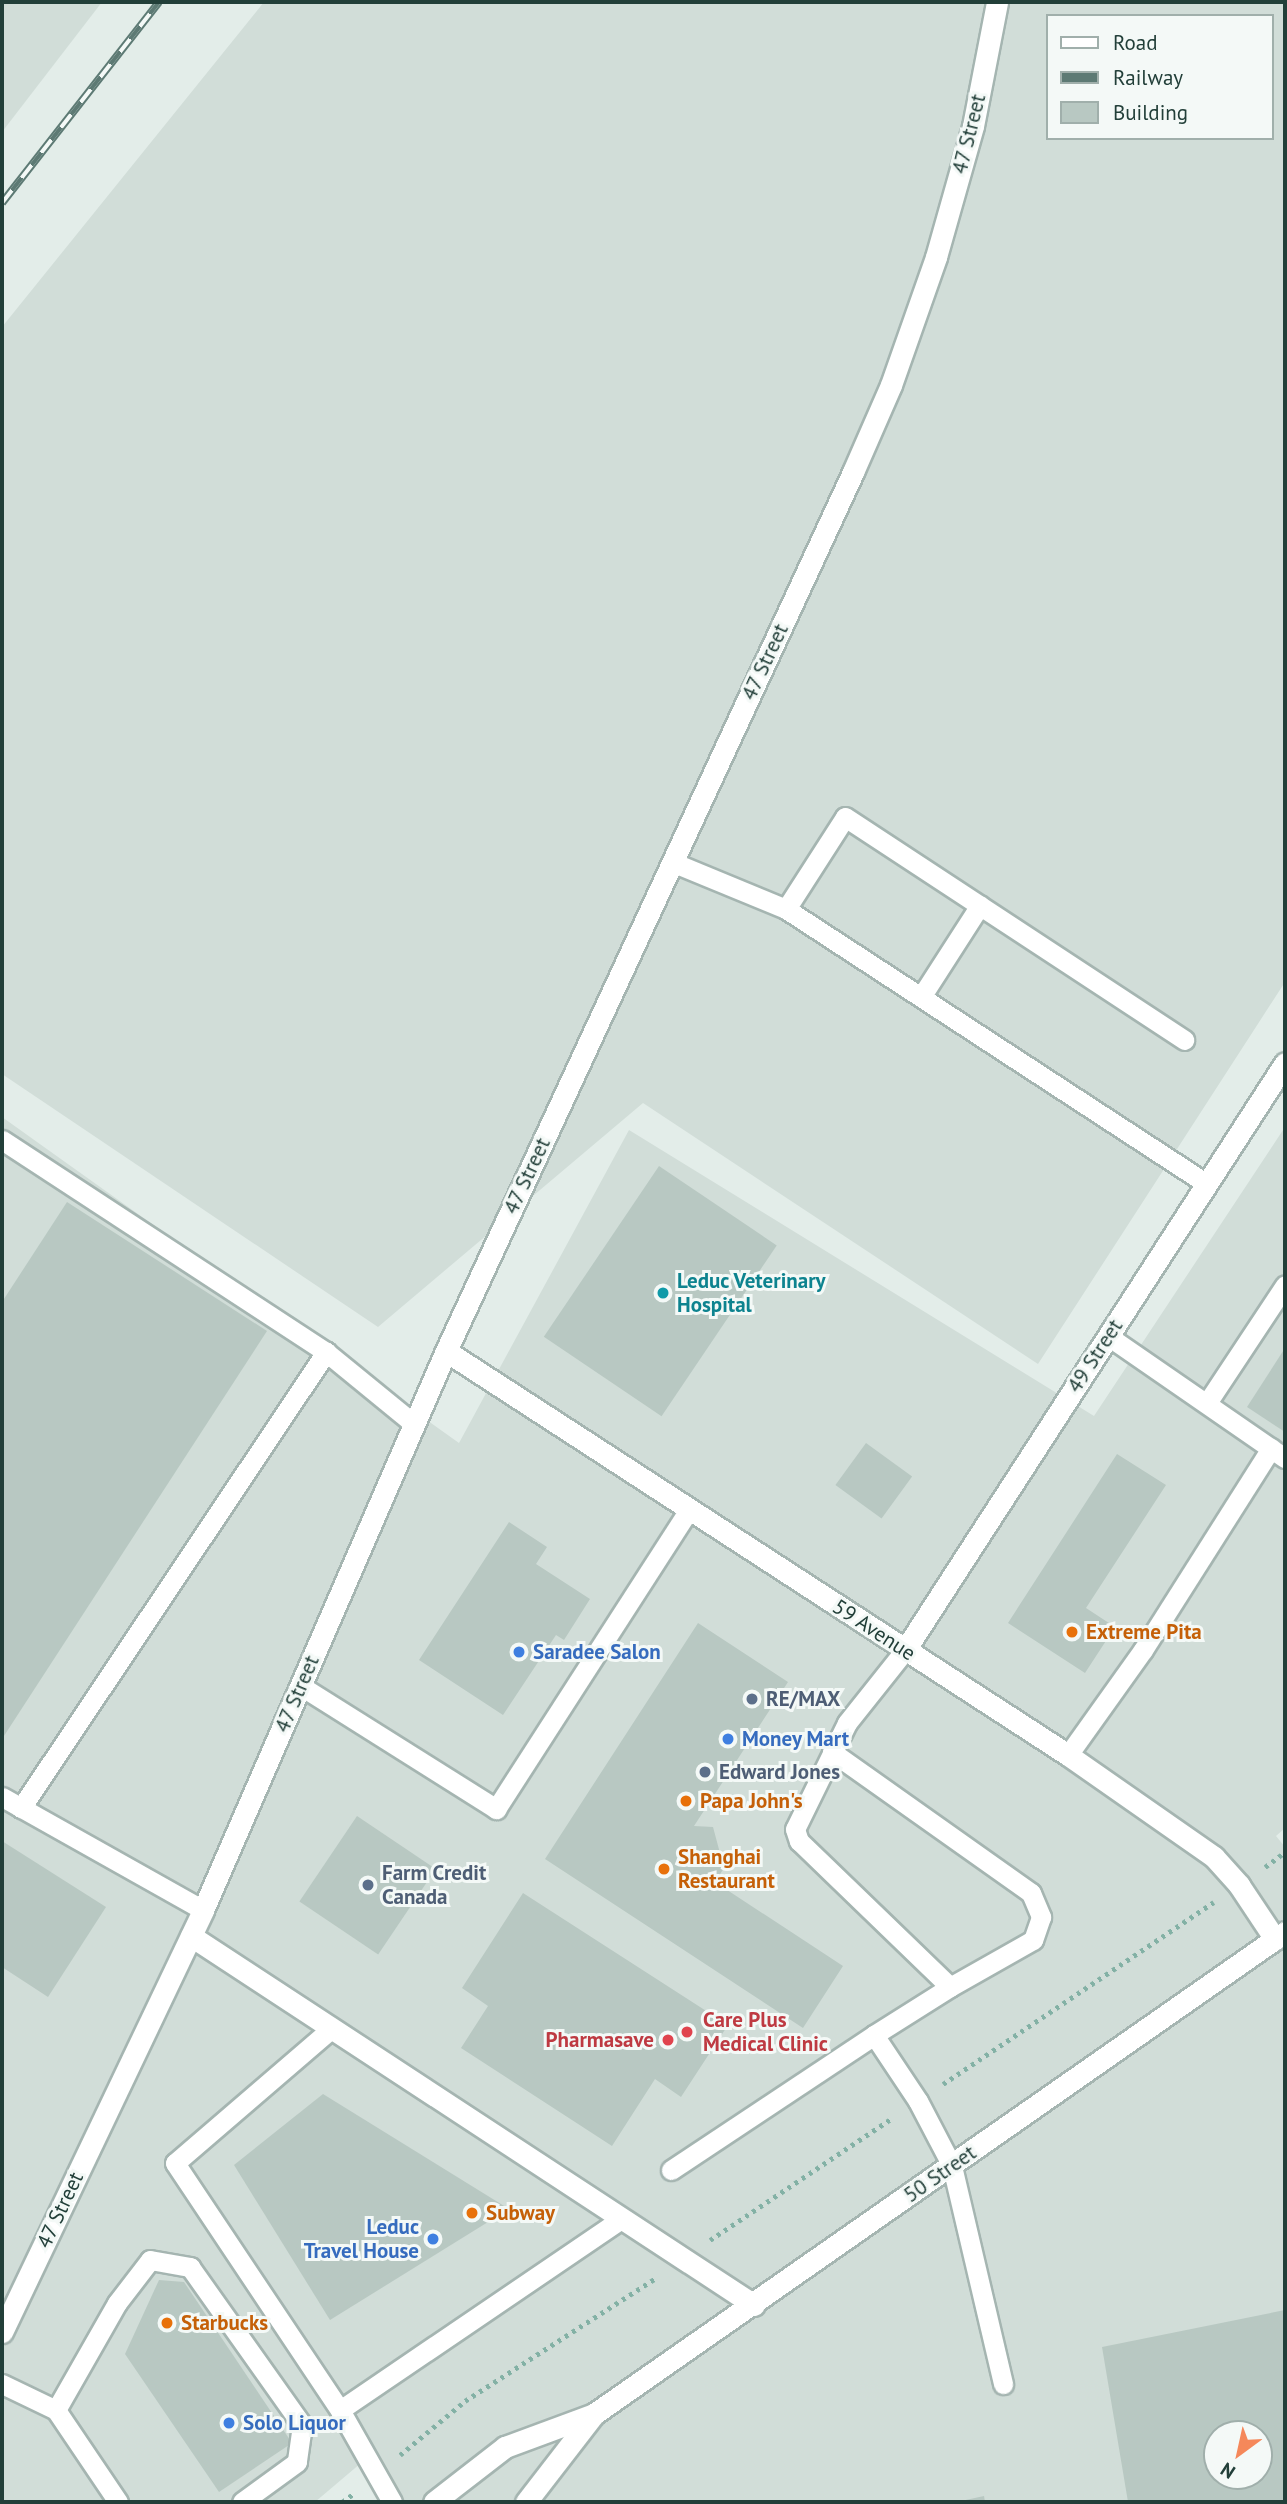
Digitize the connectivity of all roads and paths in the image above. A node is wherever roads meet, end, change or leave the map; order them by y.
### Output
1 (997, 2) edge
2 (672, 862) junction
3 (980, 905) junction
4 (786, 909) junction
5 (921, 997) junction
6 (1184, 1040) dead end
7 (1285, 1063) edge
8 (2, 1140) edge
9 (1206, 1184) junction
10 (1285, 1285) edge
11 (1108, 1336) junction
12 (446, 1351) junction
13 (326, 1352) junction
14 (1207, 1404) junction
15 (414, 1424) junction
16 (1278, 1453) edge
17 (689, 1510) junction
18 (905, 1650) junction
19 (301, 1686) junction
20 (832, 1752) junction
21 (1068, 1755) junction
22 (2, 1797) edge
23 (21, 1808) junction
24 (1285, 1852) edge
25 (1239, 1885) junction
26 (203, 1910) junction
27 (191, 1936) junction
28 (1280, 1936) edge
29 (950, 1987) junction
30 (332, 2028) junction
31 (874, 2035) junction
32 (918, 2101) junction
33 (952, 2166) junction
34 (671, 2170) dead end
35 (621, 2218) junction
36 (684, 2258) junction
37 (754, 2305) junction
38 (2, 2332) edge
39 (2, 2384) edge
40 (1003, 2384) dead end
41 (56, 2410) junction
42 (340, 2410) junction
43 (594, 2414) junction
44 (376, 2474) junction
45 (118, 2502) edge
46 (242, 2502) edge
47 (342, 2502) edge
48 (392, 2502) edge
49 (434, 2502) edge
50 (526, 2502) edge

1 - 2 street, 47 Street
2 - 4 lane
2 - 12 street, 47 Street
3 - 4 lane
3 - 5 lane
3 - 6 lane
4 - 5 lane
5 - 9 lane
7 - 9 street, 49 Street
8 - 13 lane
9 - 11 street, 49 Street
10 - 14 lane
11 - 14 lane
11 - 18 street, 49 Street
12 - 15 street, 47 Street
12 - 17 street, 59 Avenue
13 - 15 lane
13 - 23 lane
14 - 16 lane
15 - 19 street, 47 Street
16 - 21 lane
17 - 18 street, 59 Avenue
17 - 19 lane
18 - 20 lane
18 - 21 street, 59 Avenue
19 - 26 street, 47 Street
20 - 29 lane
20 - 29 lane
21 - 25 street, 59 Avenue
22 - 23 lane
23 - 26 lane
24 - 25 path
25 - 28 street, 59 Avenue
25 - 32 path
26 - 27 street, 47 Street
27 - 30 street
27 - 38 street, 47 Street
28 - 33 street, 50 Street
29 - 31 lane
30 - 35 street
30 - 42 lane
31 - 32 lane
31 - 34 lane
32 - 33 lane
32 - 36 path
33 - 37 street, 50 Street
33 - 40 lane
35 - 36 street
35 - 42 lane
36 - 37 street
36 - 44 path
37 - 43 street, 50 Street
39 - 41 lane
41 - 45 lane
41 - 46 lane
42 - 44 lane
43 - 49 street, 50 Street
43 - 50 street, 50 Street
44 - 47 path
44 - 48 lane

